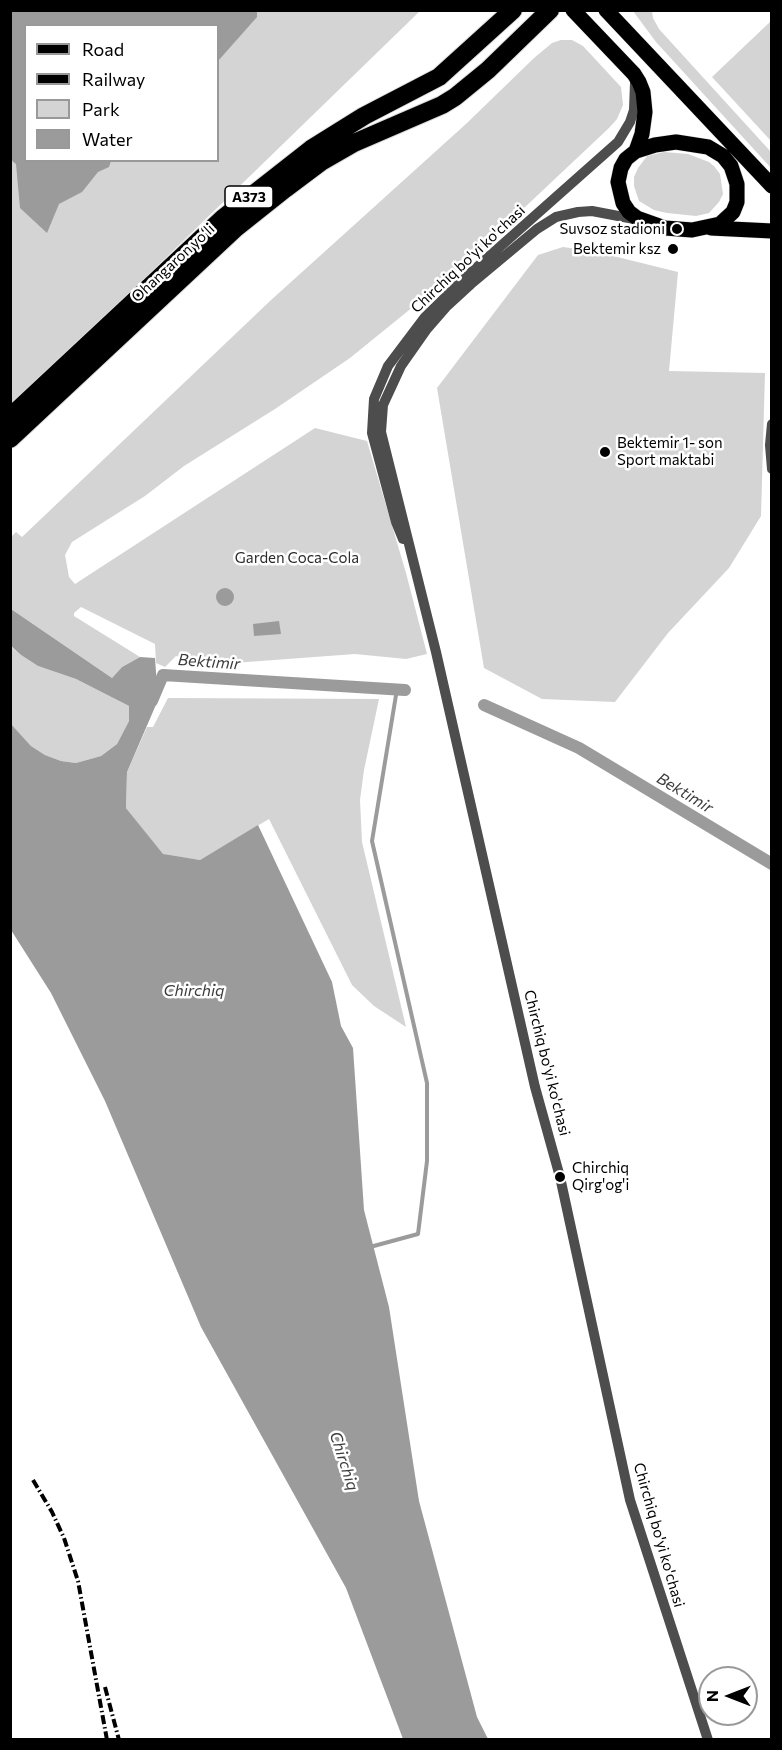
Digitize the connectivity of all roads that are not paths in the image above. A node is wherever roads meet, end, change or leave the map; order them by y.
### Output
1 (513, 10) edge
2 (550, 10) edge
3 (573, 10) edge
4 (606, 10) edge
5 (634, 74) junction
6 (684, 95) junction
7 (636, 151) junction
8 (723, 156) junction
9 (597, 163) junction
10 (768, 183) edge
11 (642, 220) junction
12 (708, 228) junction
13 (771, 231) edge
14 (10, 417) edge
15 (771, 424) edge
16 (10, 439) edge
17 (771, 469) edge
18 (413, 565) junction
19 (708, 1740) edge

1 - 14 highway, Ohangaron yoʻli / A373
2 - 16 highway, Ohangaron yoʻli / A373
3 - 5 main road
4 - 6 main road
5 - 7 main road
5 - 9 street, Chirchiq bo'yi ko'chasi
6 - 8 main road
6 - 10 main road
7 - 8 main road
7 - 9 street, Chirchiq bo'yi ko'chasi
7 - 11 main road
8 - 10 main road
8 - 12 main road
9 - 18 street, Chirchiq bo'yi ko'chasi
11 - 12 main road
11 - 18 street, Chirchiq bo'yi ko'chasi
12 - 13 main road
15 - 17 street
18 - 19 street, Chirchiq bo'yi ko'chasi

